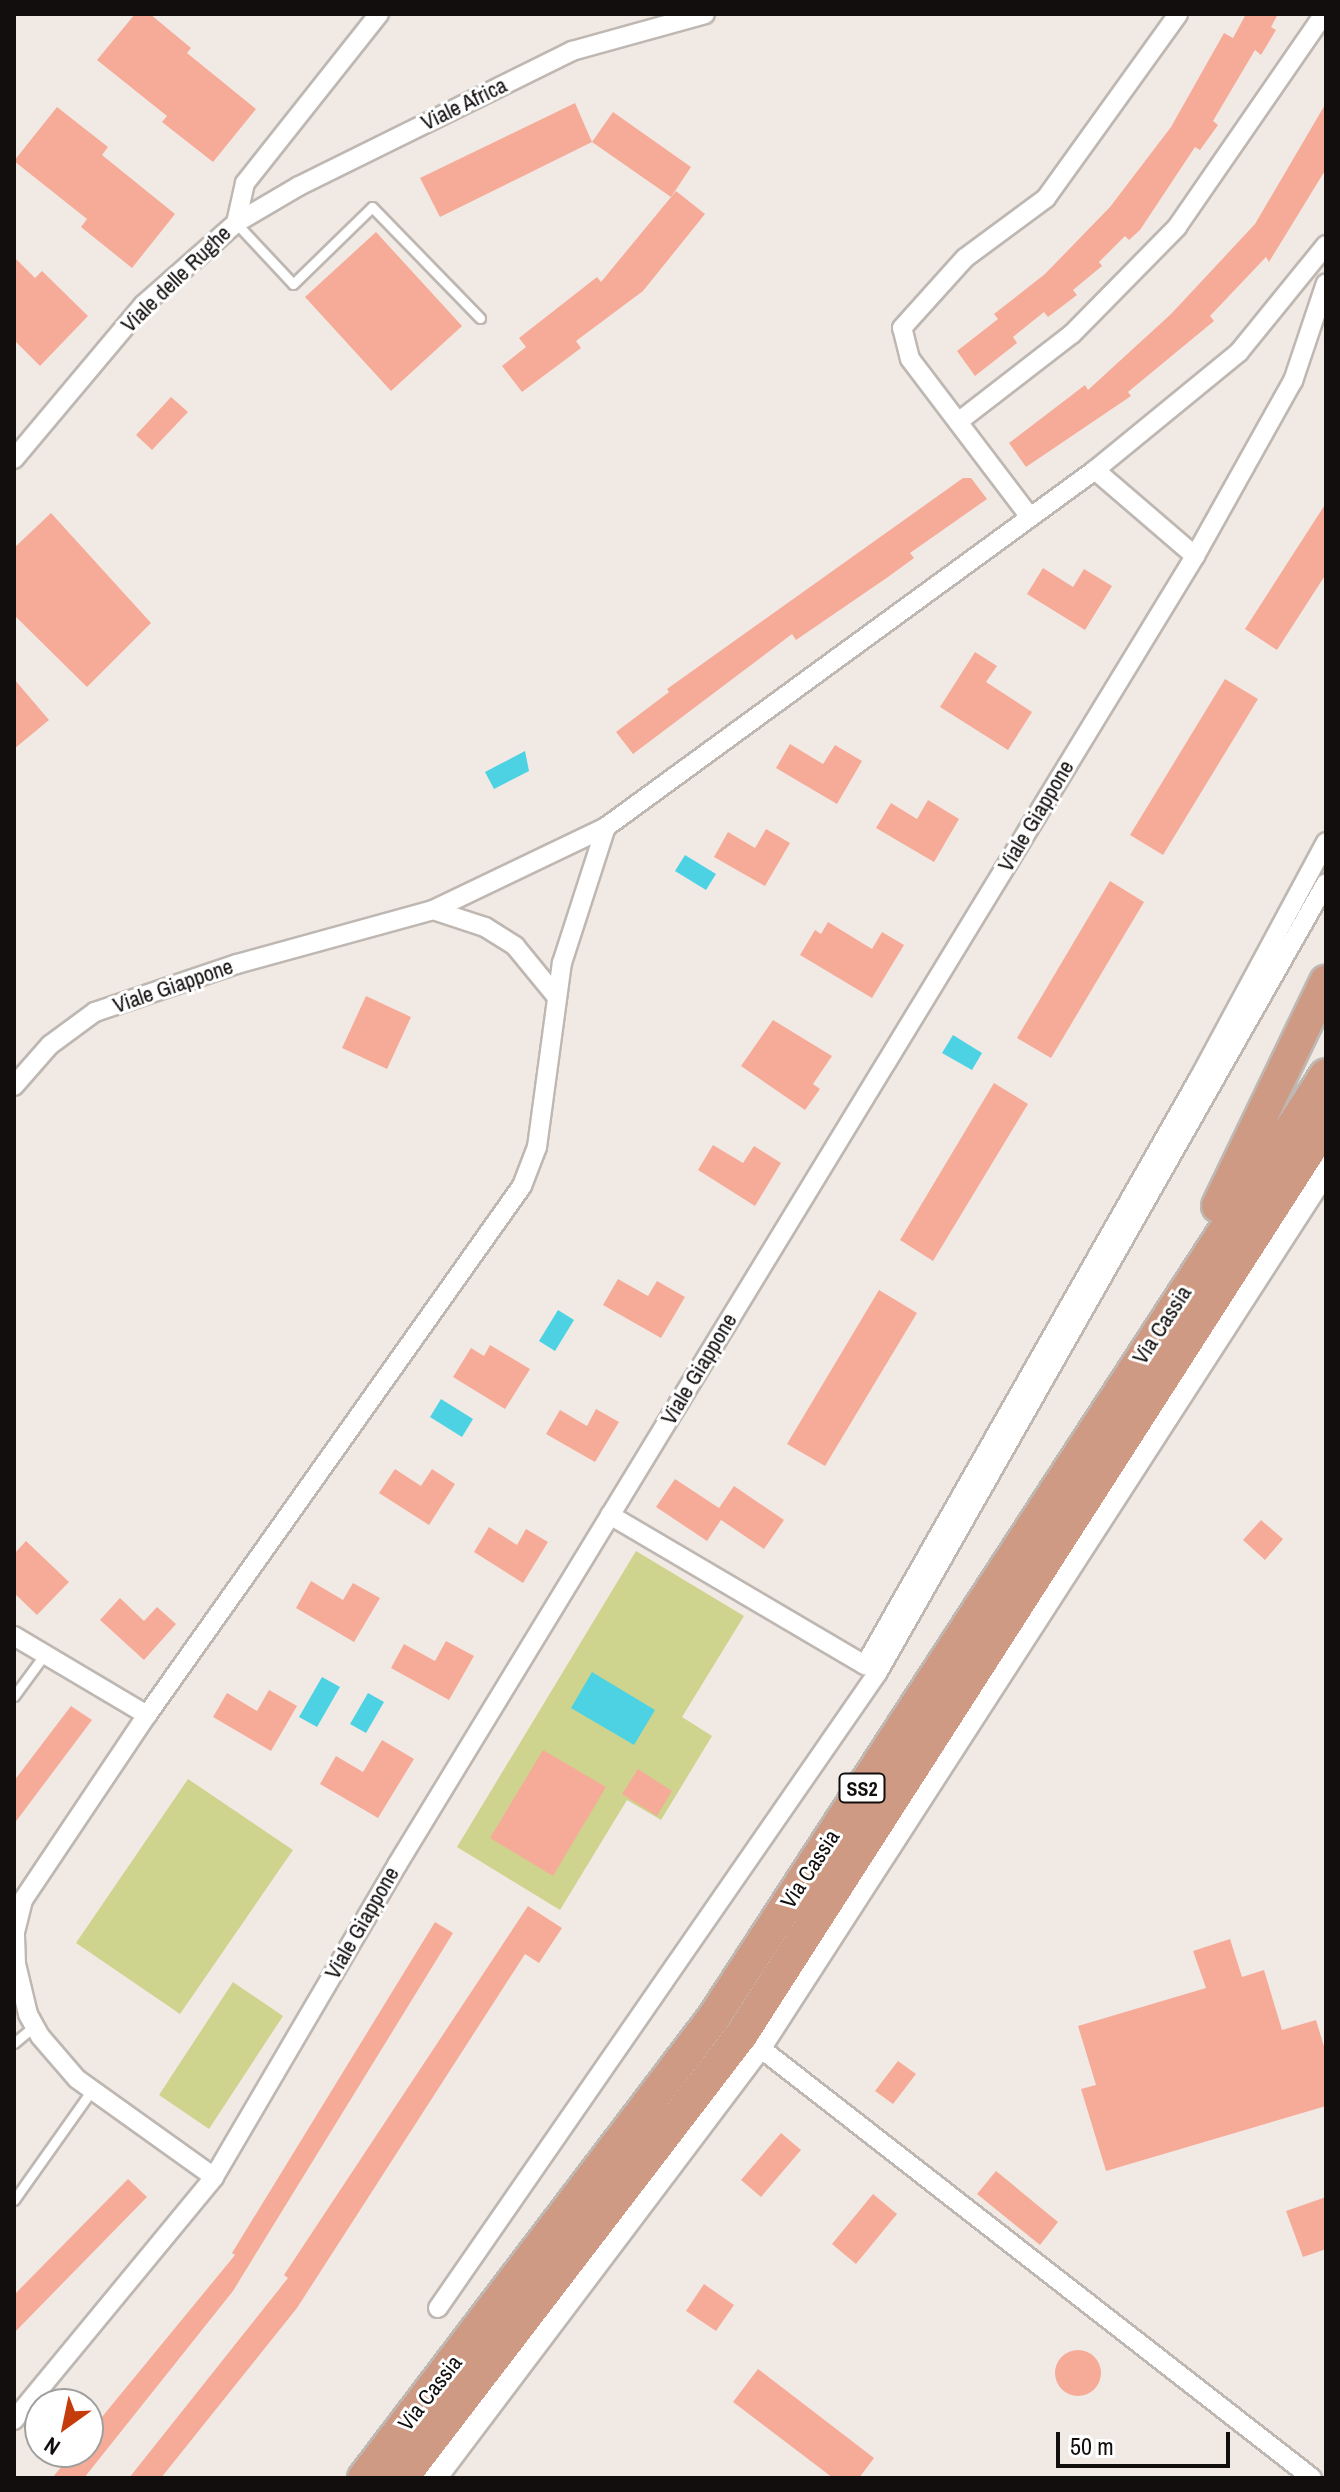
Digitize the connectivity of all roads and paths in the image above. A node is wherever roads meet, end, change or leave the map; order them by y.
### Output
1 (379, 14) edge
2 (705, 14) edge
3 (1178, 14) edge
4 (1324, 14) edge
5 (236, 223) junction
6 (1326, 245) edge
7 (1326, 283) edge
8 (480, 318) dead end
9 (958, 422) junction
10 (14, 459) edge
11 (1095, 470) junction
12 (1030, 517) junction
13 (1195, 556) junction
14 (606, 827) junction
15 (1326, 842) edge
16 (1326, 883) edge
17 (433, 910) junction
18 (1326, 982) edge
19 (556, 996) junction
20 (1326, 1075) edge
21 (14, 1086) edge
22 (1326, 1124) edge
23 (1326, 1169) edge
24 (1197, 1270) junction
25 (610, 1515) junction
26 (14, 1636) edge
27 (45, 1654) junction
28 (14, 1696) edge
29 (147, 1715) junction
30 (34, 2026) junction
31 (14, 2043) edge
32 (759, 2047) junction
33 (92, 2090) junction
34 (214, 2177) junction
35 (14, 2200) edge
36 (438, 2308) dead end
37 (14, 2420) edge
38 (364, 2478) edge
39 (402, 2478) edge
40 (434, 2478) edge
41 (1312, 2478) edge

1 - 5 street, Viale delle Rughe
2 - 5 street, Viale Africa
3 - 9 street
4 - 9 street
5 - 8 lane
5 - 10 street, Viale delle Rughe
6 - 11 street, Viale Giappone
7 - 13 street, Viale Giappone
9 - 12 street
11 - 12 street, Viale Giappone
11 - 13 street
12 - 14 street, Viale Giappone
13 - 25 street, Viale Giappone
14 - 17 street, Viale Giappone
14 - 19 street
15 - 25 street
16 - 36 street
17 - 19 street
17 - 21 street, Viale Giappone
18 - 24 highway
19 - 29 street
20 - 24 highway, Via Cassia / SS2
22 - 39 highway, Via Cassia / SS2
23 - 32 street
24 - 38 highway, Via Cassia / SS2
25 - 34 street, Viale Giappone
26 - 27 street
27 - 28 lane
27 - 29 street
29 - 30 street
30 - 31 lane
30 - 33 street
32 - 40 street
32 - 41 street
33 - 34 street
33 - 35 lane
34 - 37 street, Viale Giappone

